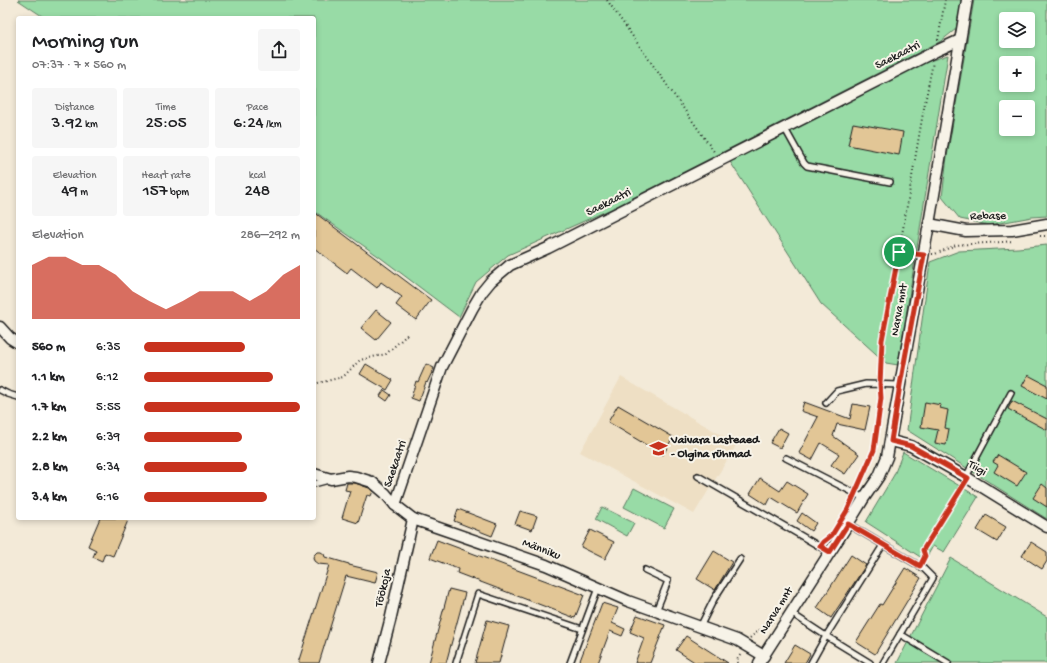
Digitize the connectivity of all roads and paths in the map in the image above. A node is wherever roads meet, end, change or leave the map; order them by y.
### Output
1 (607, 0) edge
2 (944, 0) edge
3 (967, 0) edge
4 (960, 40) junction
5 (936, 51) junction
6 (784, 128) junction
7 (720, 160) junction
8 (890, 182) dead end
9 (929, 224) junction
10 (1047, 224) edge
11 (1039, 236) dead end
12 (1047, 236) edge
13 (1017, 240) dead end
14 (899, 252) junction
15 (924, 255) junction
16 (0, 327) edge
17 (409, 333) dead end
18 (16, 342) edge
19 (316, 384) edge
20 (880, 384) junction
21 (900, 385) junction
22 (0, 390) edge
23 (1011, 393) dead end
24 (16, 396) edge
25 (826, 403) dead end
26 (891, 441) junction
27 (786, 458) dead end
28 (316, 475) edge
29 (698, 476) dead end
30 (967, 478) junction
31 (332, 479) junction
32 (316, 483) edge
33 (859, 495) junction
34 (395, 505) junction
35 (413, 519) junction
36 (848, 524) junction
37 (1047, 527) edge
38 (883, 545) junction
39 (830, 552) junction
40 (740, 559) dead end
41 (920, 566) junction
42 (645, 570) dead end
43 (598, 588) junction
44 (656, 611) junction
45 (791, 612) junction
46 (778, 619) dead end
47 (700, 627) junction
48 (582, 630) junction
49 (900, 634) junction
50 (826, 636) junction
51 (746, 645) junction
52 (761, 659) edge
53 (379, 663) edge
54 (456, 663) edge
55 (570, 663) edge
56 (738, 663) edge
57 (811, 663) edge
58 (870, 663) edge
59 (883, 663) edge
60 (948, 663) edge

1 - 7 path
2 - 5 path
3 - 4 street, Narva mnt
4 - 5 street, Saekaatri
4 - 9 street, Narva mnt
5 - 6 street, Saekaatri
5 - 14 path
6 - 7 street, Saekaatri
6 - 8 lane
7 - 34 street, Saekaatri
9 - 10 street, Rebase
9 - 15 street, Narva mnt
11 - 12 path
13 - 15 path
14 - 15 path
14 - 20 path
15 - 21 street, Narva mnt
16 - 18 street
17 - 19 path
20 - 21 lane
20 - 25 lane
20 - 33 path
21 - 26 street, Narva mnt
22 - 24 lane
23 - 30 lane
26 - 30 street, Tiigi
26 - 33 street, Narva mnt
27 - 33 lane
28 - 31 street, Männiku
29 - 39 lane
30 - 37 street, Tiigi
30 - 41 path
31 - 32 lane
31 - 34 street, Männiku
33 - 36 street, Narva mnt
34 - 35 street, Männiku
35 - 43 street, Männiku
35 - 53 street, Töökoja
36 - 38 lane
36 - 39 street, Narva mnt
38 - 41 lane
38 - 50 lane
39 - 45 street, Narva mnt
40 - 47 lane
41 - 49 lane
42 - 44 lane
43 - 44 street, Männiku
43 - 48 lane
44 - 47 street, Männiku
45 - 50 lane
45 - 52 street, Narva mnt
46 - 51 path
47 - 51 street, Männiku
48 - 54 lane
48 - 55 lane
49 - 59 lane
49 - 60 lane
50 - 57 lane
50 - 58 lane
51 - 52 street, Männiku
51 - 56 path

